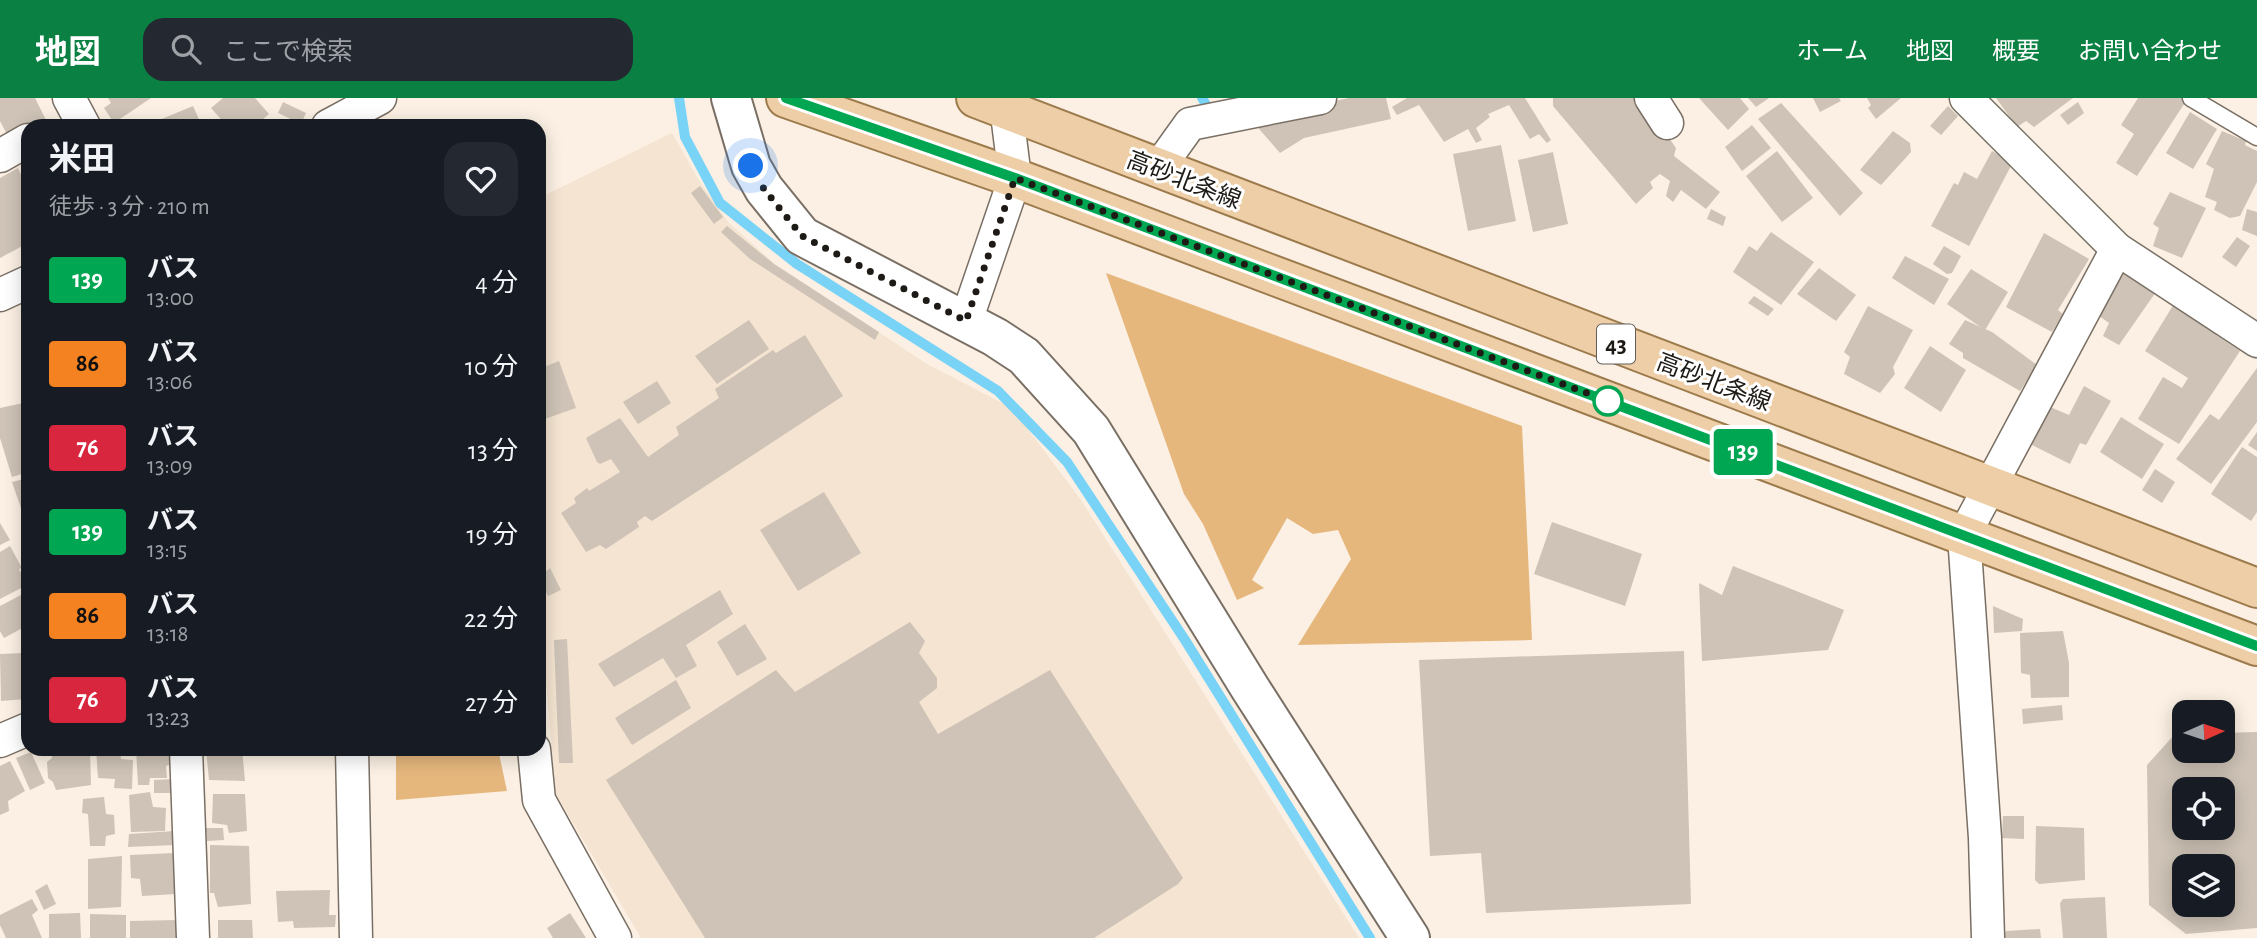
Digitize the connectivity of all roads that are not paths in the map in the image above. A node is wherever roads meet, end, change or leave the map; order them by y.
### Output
1 (380, 98) edge
2 (731, 98) edge
3 (786, 98) edge
4 (1320, 98) edge
5 (1966, 98) edge
6 (2191, 98) edge
7 (996, 102) edge
8 (341, 119) edge
9 (2257, 137) edge
10 (21, 144) edge
11 (0, 156) edge
12 (1157, 170) junction
13 (1015, 178) junction
14 (2117, 249) junction
15 (21, 285) edge
16 (0, 295) edge
17 (966, 321) junction
18 (2257, 341) edge
19 (1988, 486) junction
20 (1964, 535) junction
21 (2257, 589) edge
22 (2257, 646) edge
23 (21, 732) edge
24 (0, 741) edge
25 (186, 756) edge
26 (352, 756) edge
27 (535, 756) edge
28 (194, 938) edge
29 (356, 938) edge
30 (615, 938) edge
31 (1410, 938) edge
32 (1988, 938) edge

1 - 8 street
2 - 17 street
3 - 13 main road, 43
4 - 12 street
5 - 14 street
6 - 9 lane
7 - 12 main road, 高砂北条線 / 43
7 - 13 street
10 - 11 street
12 - 19 main road, 高砂北条線 / 43
13 - 17 street
13 - 20 main road, 43
14 - 18 street
14 - 19 street
15 - 16 street
17 - 31 street
19 - 20 street
19 - 21 main road, 高砂北条線 / 43
20 - 22 main road, 43
20 - 32 street
23 - 24 street
25 - 28 street
26 - 29 street
27 - 30 street

